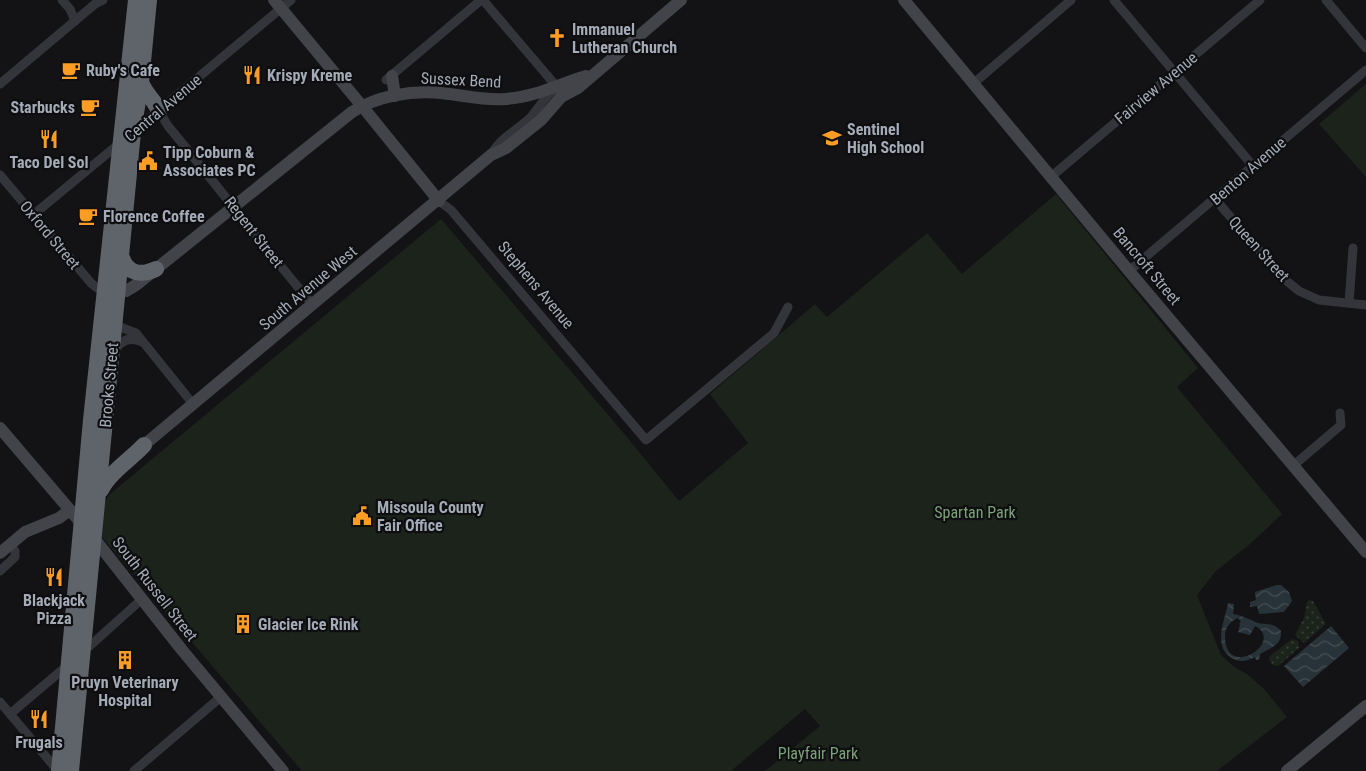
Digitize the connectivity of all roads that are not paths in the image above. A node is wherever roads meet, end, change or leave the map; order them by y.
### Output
1 (62, 0) edge
2 (129, 0) edge
3 (145, 0) edge
4 (482, 0) edge
5 (681, 0) edge
6 (904, 0) edge
7 (1071, 0) edge
8 (1114, 0) edge
9 (1260, 0) edge
10 (1326, 0) edge
11 (99, 1) edge
12 (282, 3) edge
13 (134, 17) junction
14 (75, 21) junction
15 (1366, 48) edge
16 (1366, 70) edge
17 (1175, 73) junction
18 (591, 76) junction
19 (389, 78) joint
20 (141, 82) junction
21 (974, 83) junction
22 (0, 84) edge
23 (557, 87) junction
24 (395, 96) junction
25 (362, 106) junction
26 (159, 111) junction
27 (127, 137) junction
28 (491, 155) junction
29 (1253, 166) junction
30 (0, 175) edge
31 (1052, 176) junction
32 (1215, 198) junction
33 (439, 201) junction
34 (235, 207) junction
35 (33, 214) junction
36 (1353, 248) dead end
37 (122, 258) junction
38 (156, 269) junction
39 (1129, 271) junction
40 (111, 290) junction
41 (1349, 303) junction
42 (313, 305) junction
43 (1366, 305) edge
44 (788, 307) dead end
45 (115, 321) junction
46 (142, 342) junction
47 (113, 353) junction
48 (192, 404) junction
49 (1340, 412) dead end
50 (0, 428) edge
51 (144, 445) junction
52 (107, 450) junction
53 (1294, 465) junction
54 (91, 495) junction
55 (70, 510) junction
56 (81, 524) junction
57 (93, 538) junction
58 (10, 544) junction
59 (1366, 552) edge
60 (0, 553) edge
61 (0, 571) edge
62 (142, 599) junction
63 (76, 658) junction
64 (222, 696) junction
65 (0, 702) edge
66 (1366, 706) edge
67 (10, 714) junction
68 (59, 771) edge
69 (71, 771) edge
70 (134, 771) edge
71 (284, 771) edge
72 (1287, 771) edge

1 - 14 street
2 - 13 street
3 - 13 highway, Brooks Street
3 - 20 highway, Brooks Street
4 - 19 street
4 - 23 street
5 - 18 street, South Avenue West
6 - 21 street, Bancroft Street
7 - 21 street
8 - 17 street
9 - 17 street, Fairview Avenue
10 - 15 street
11 - 14 street
12 - 25 street, Stephens Avenue
12 - 26 street, Central Avenue
13 - 27 highway, Brooks Street
14 - 22 street
16 - 29 street, Benton Avenue
17 - 29 street
17 - 31 street, Fairview Avenue
18 - 23 street, South Avenue West
18 - 28 street, South Avenue West
19 - 24 street
20 - 26 highway
20 - 27 highway, Brooks Street
21 - 31 street, Bancroft Street
23 - 24 street, Sussex Bend
23 - 28 street, South Avenue West
24 - 25 street, Sussex Bend
25 - 33 street, Stephens Avenue
25 - 34 street, Sussex Bend
26 - 27 street, Central Avenue
26 - 34 street, Regent Street
27 - 35 street, Central Avenue
27 - 37 highway, Brooks Street
27 - 40 highway, Brooks Street
28 - 33 street, South Avenue West
29 - 32 street, Benton Avenue
30 - 35 street, Oxford Street
31 - 39 street, Bancroft Street
32 - 39 street, Benton Avenue
32 - 41 street, Queen Street
33 - 42 street, South Avenue West
33 - 44 street, Stephens Avenue
34 - 38 street, Sussex Bend
34 - 42 street, Regent Street
35 - 40 street, Oxford Street
36 - 41 street
37 - 38 highway
37 - 40 highway, Brooks Street
38 - 40 street, Sussex Bend
39 - 53 street, Bancroft Street
40 - 45 highway, Brooks Street
40 - 54 highway, Brooks Street
41 - 43 street, Queen Street
42 - 48 street, South Avenue West
45 - 46 street
45 - 47 highway, Brooks Street
46 - 47 street
46 - 48 street
47 - 52 highway, Brooks Street
48 - 51 street, South Avenue West
49 - 53 street
50 - 55 street, South Russell Street
51 - 52 highway
51 - 54 highway
52 - 54 highway, Brooks Street
53 - 59 street, Bancroft Street
54 - 55 highway
54 - 56 highway, Brooks Street
54 - 57 highway, Brooks Street
55 - 56 street, South Russell Street
55 - 58 street
56 - 57 street, South Russell Street
56 - 63 highway, Brooks Street
57 - 62 street, South Russell Street
57 - 63 highway, Brooks Street
58 - 60 street
58 - 61 street
62 - 63 street
62 - 64 street, South Russell Street
63 - 67 street
63 - 68 highway, Brooks Street
63 - 69 highway, Brooks Street
64 - 70 street
64 - 71 street, South Russell Street
65 - 67 street
66 - 72 street
67 - 68 street

